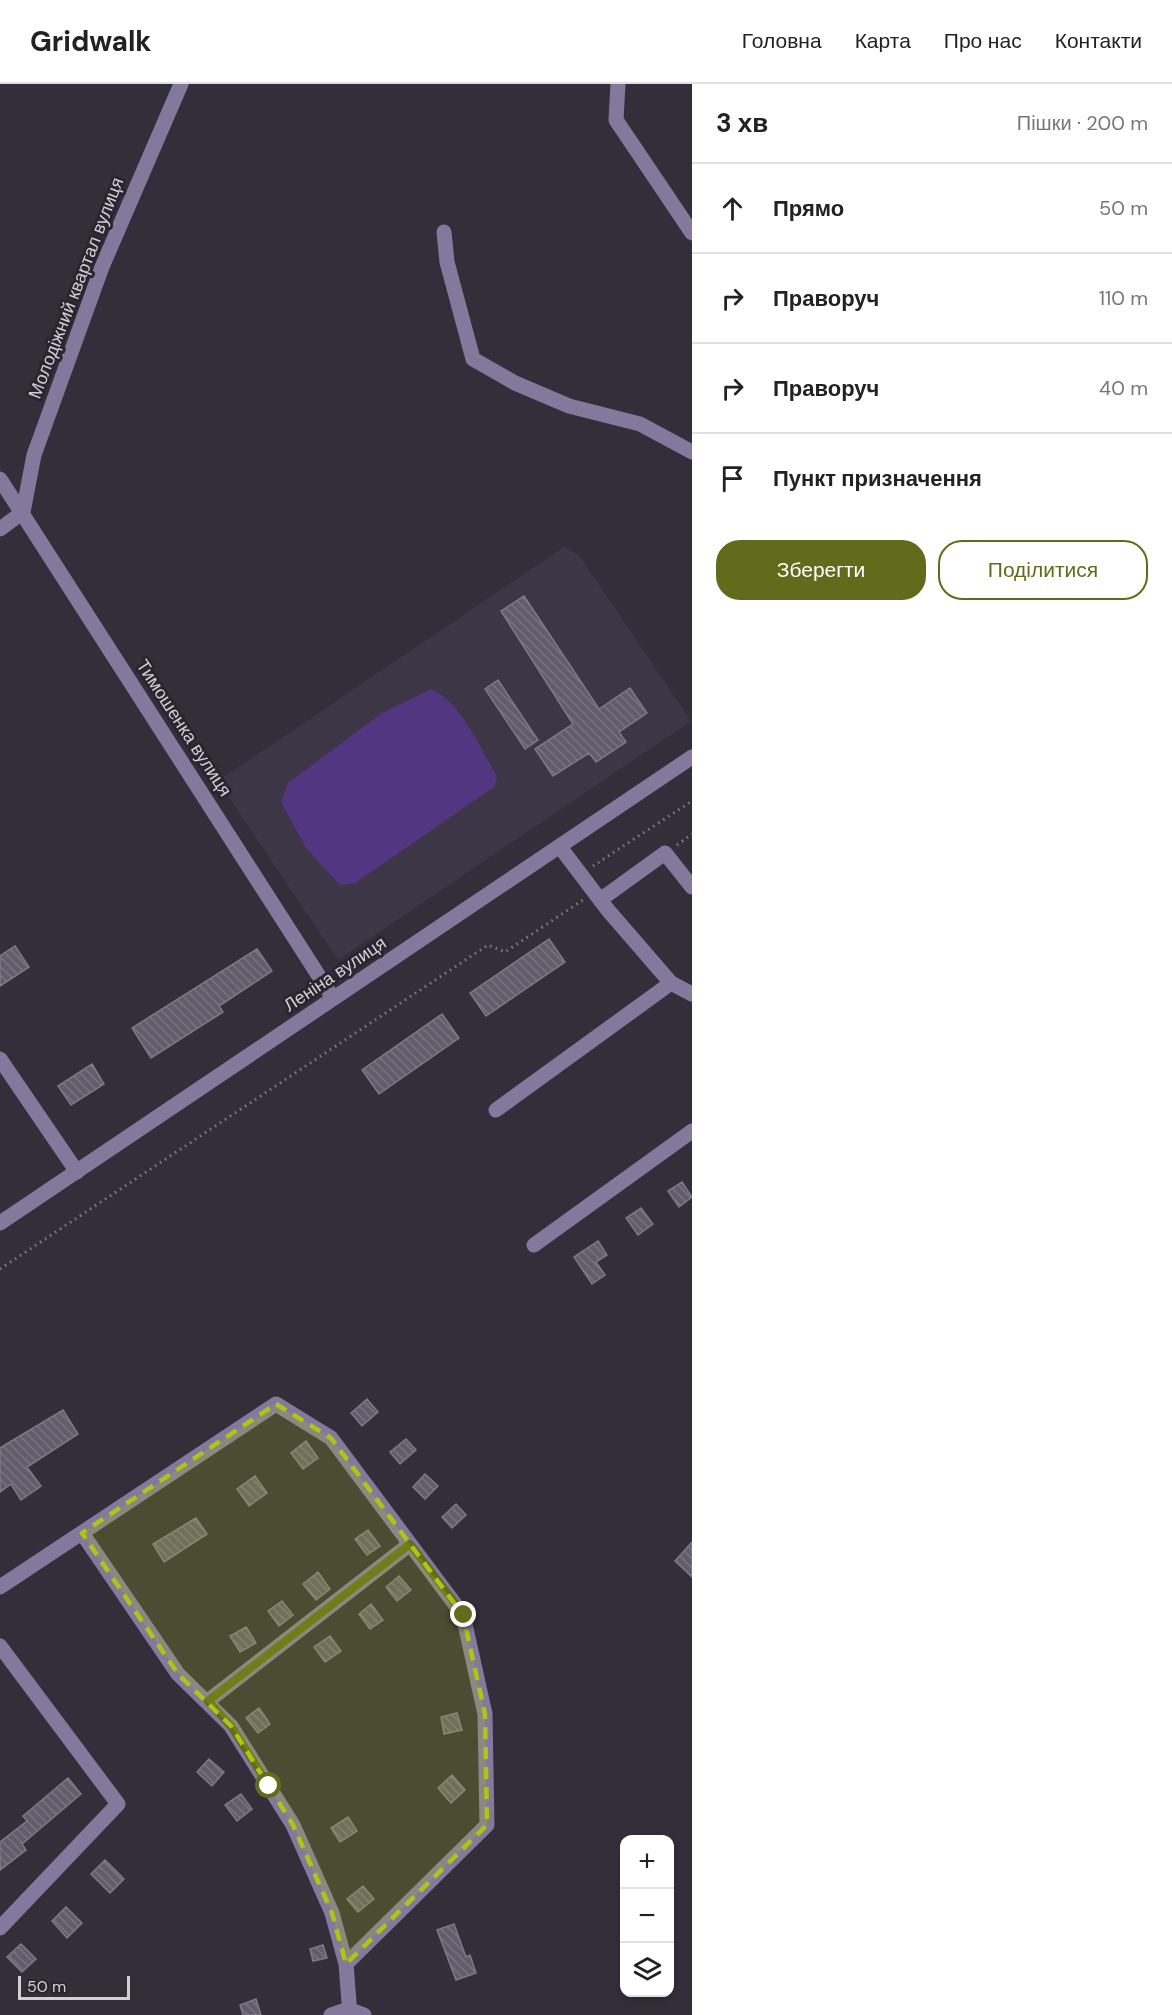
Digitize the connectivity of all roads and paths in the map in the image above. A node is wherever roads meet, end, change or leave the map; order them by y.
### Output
1 (181, 84) edge
2 (618, 84) edge
3 (444, 232) dead end
4 (692, 233) edge
5 (692, 452) edge
6 (0, 479) edge
7 (23, 512) junction
8 (0, 530) edge
9 (692, 757) edge
10 (692, 801) edge
11 (692, 834) edge
12 (560, 847) junction
13 (665, 853) junction
14 (581, 874) junction
15 (692, 887) edge
16 (597, 896) junction
17 (671, 983) junction
18 (692, 994) edge
19 (333, 998) junction
20 (0, 1059) edge
21 (496, 1110) dead end
22 (692, 1131) edge
23 (77, 1172) junction
24 (0, 1223) edge
25 (534, 1245) dead end
26 (0, 1269) edge
27 (82, 1533) junction
28 (410, 1544) junction
29 (0, 1587) edge
30 (0, 1646) edge
31 (208, 1701) junction
32 (0, 1928) edge
33 (346, 1964) junction
34 (349, 2012) edge
35 (331, 2015) edge
36 (364, 2015) edge

1 - 7 street, Молодіжний квартал вулиця
2 - 4 street
3 - 5 street
6 - 7 street, Тимошенка вулиця
7 - 8 street
7 - 19 street, Тимошенка вулиця
9 - 12 street, Леніна вулиця
10 - 14 path
11 - 13 path
12 - 14 street
12 - 19 street, Леніна вулиця
13 - 15 street
13 - 16 street
14 - 16 street
16 - 17 street
16 - 26 path
17 - 18 street
17 - 21 street
19 - 23 street, Леніна вулиця
20 - 23 street
22 - 25 street
23 - 24 street, Леніна вулиця
27 - 28 street
27 - 29 street
27 - 31 street
28 - 31 street
28 - 33 street
30 - 32 street
31 - 33 street
33 - 34 street
34 - 35 street
34 - 36 street

